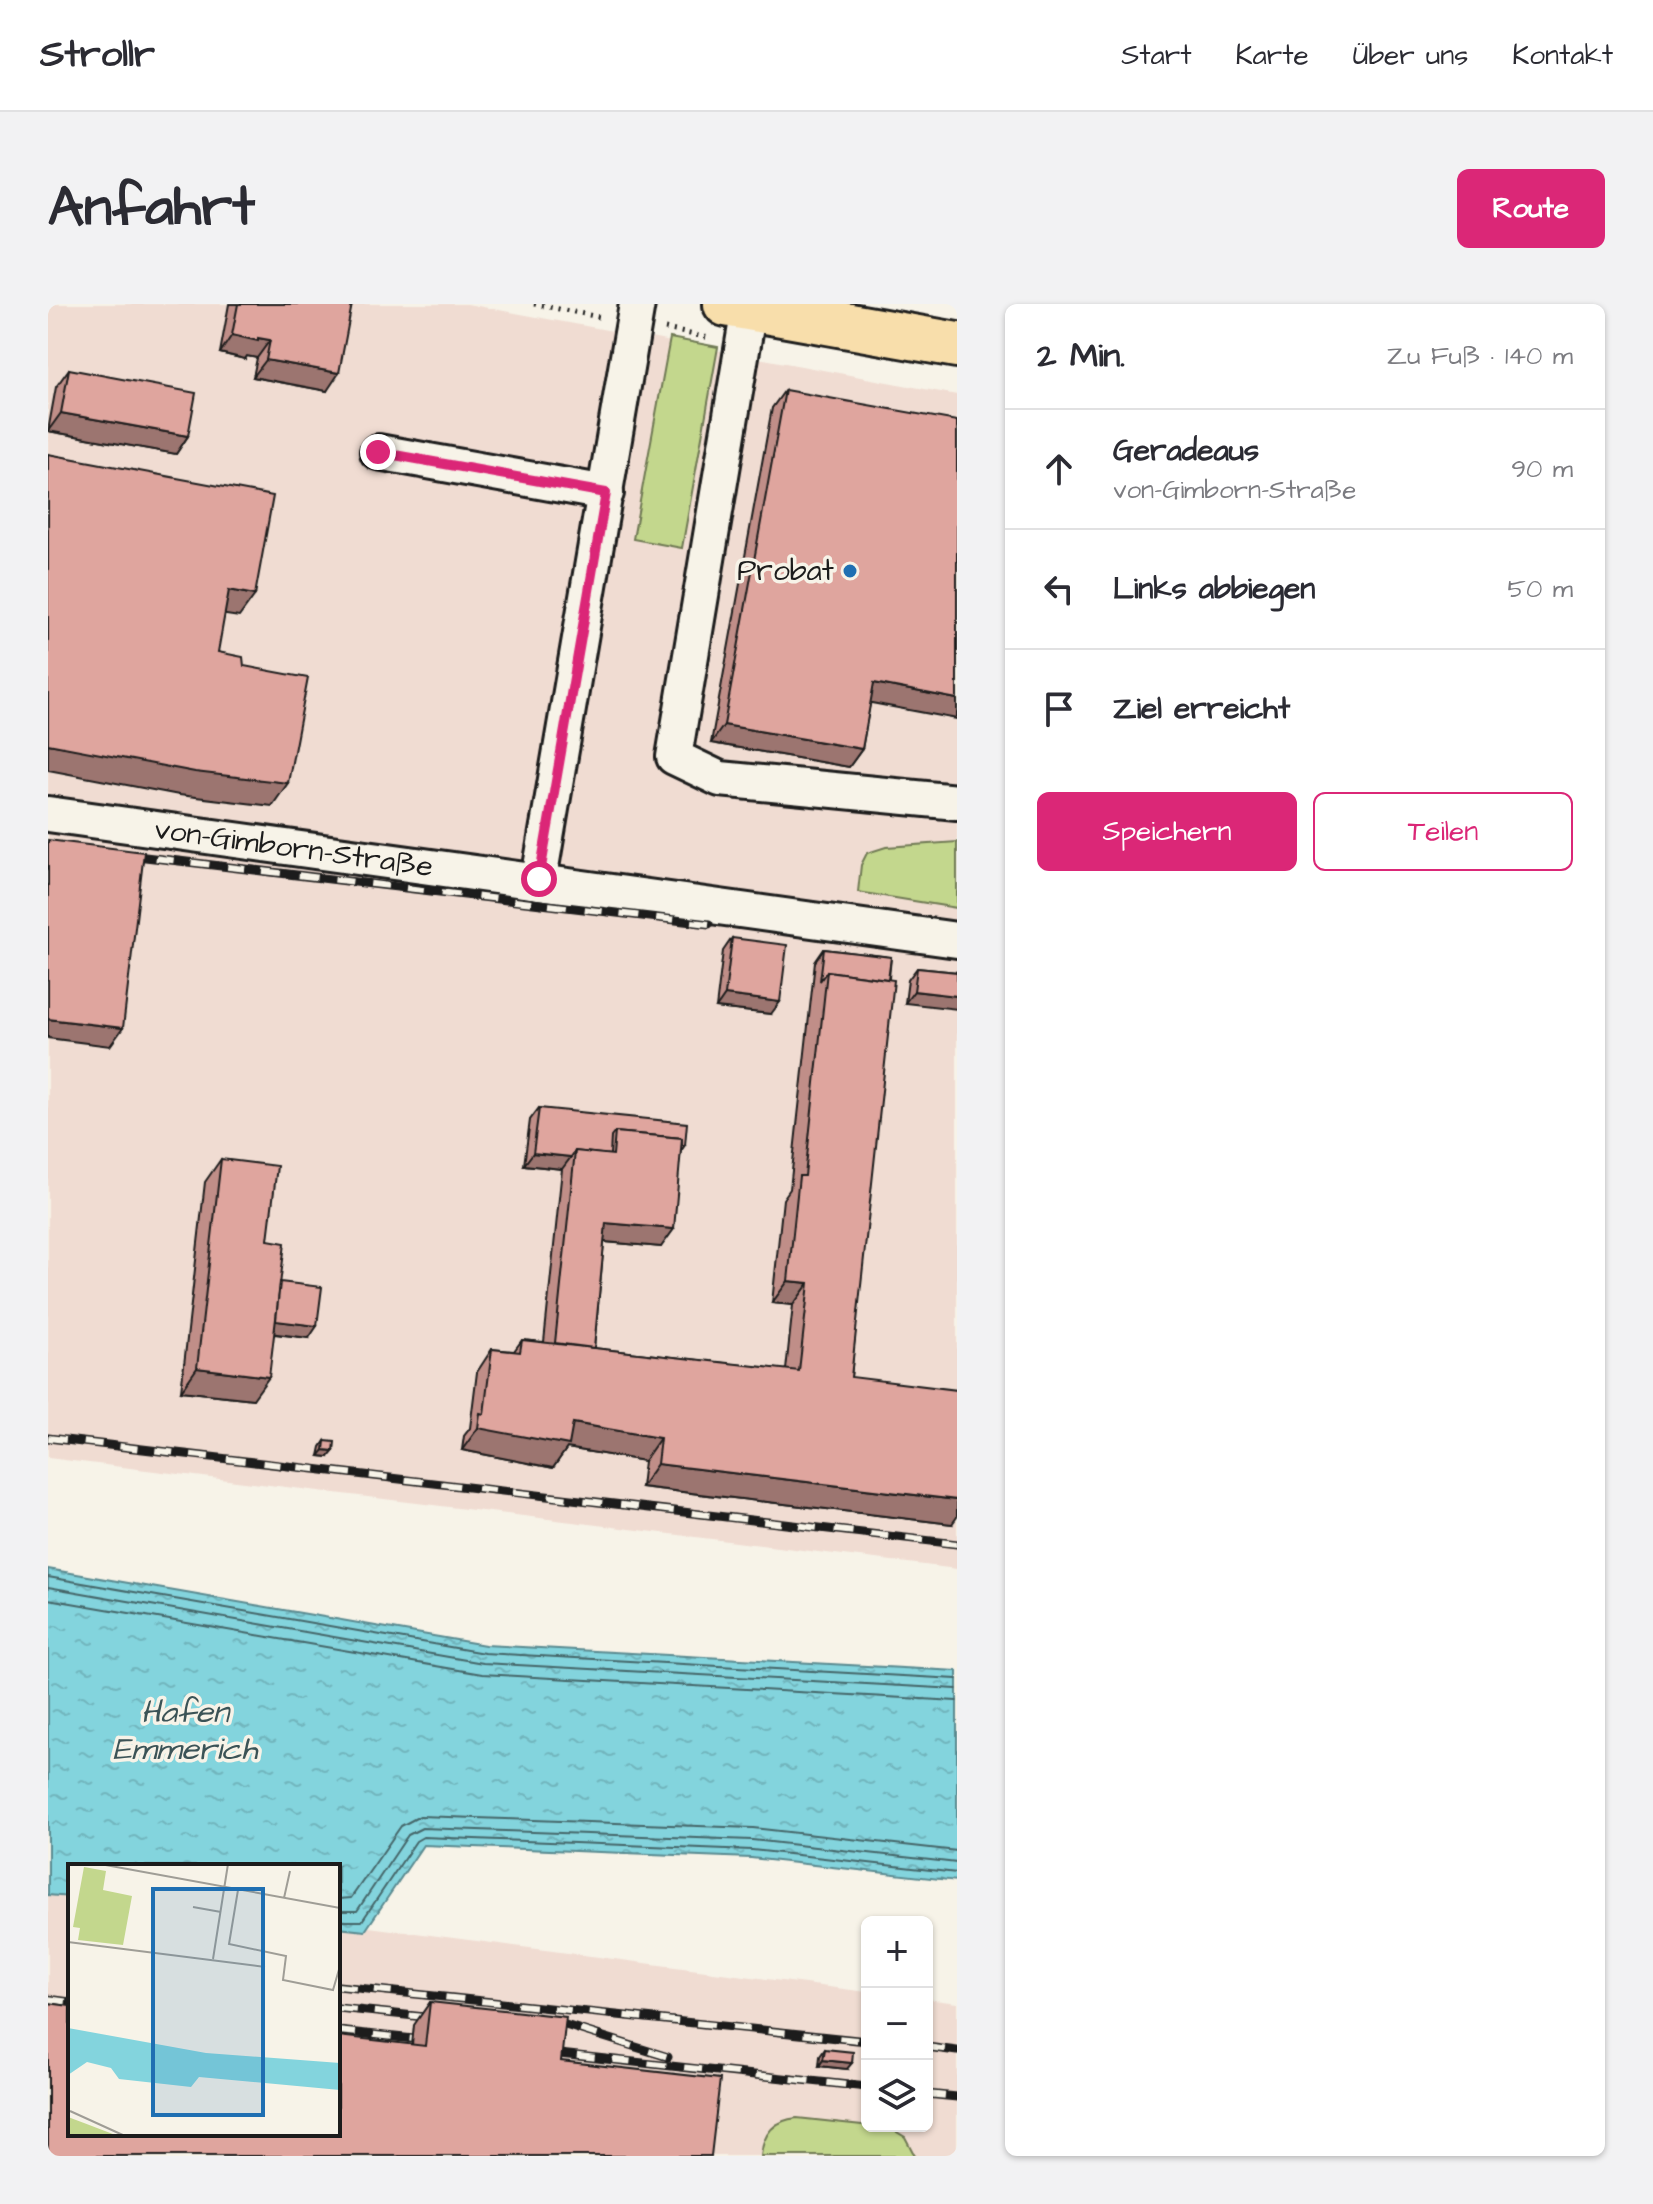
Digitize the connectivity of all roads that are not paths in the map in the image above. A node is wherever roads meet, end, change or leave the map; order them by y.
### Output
1 (637, 304) edge
2 (737, 306) edge
3 (957, 345) edge
4 (378, 452) dead end
5 (606, 493) junction
6 (957, 802) edge
7 (48, 814) edge
8 (539, 879) junction
9 (957, 940) edge

1 - 5 street
2 - 3 main road
2 - 6 street
4 - 5 street
5 - 8 street
7 - 8 street, von-Gimborn-Straße
8 - 9 street, von-Gimborn-Straße

